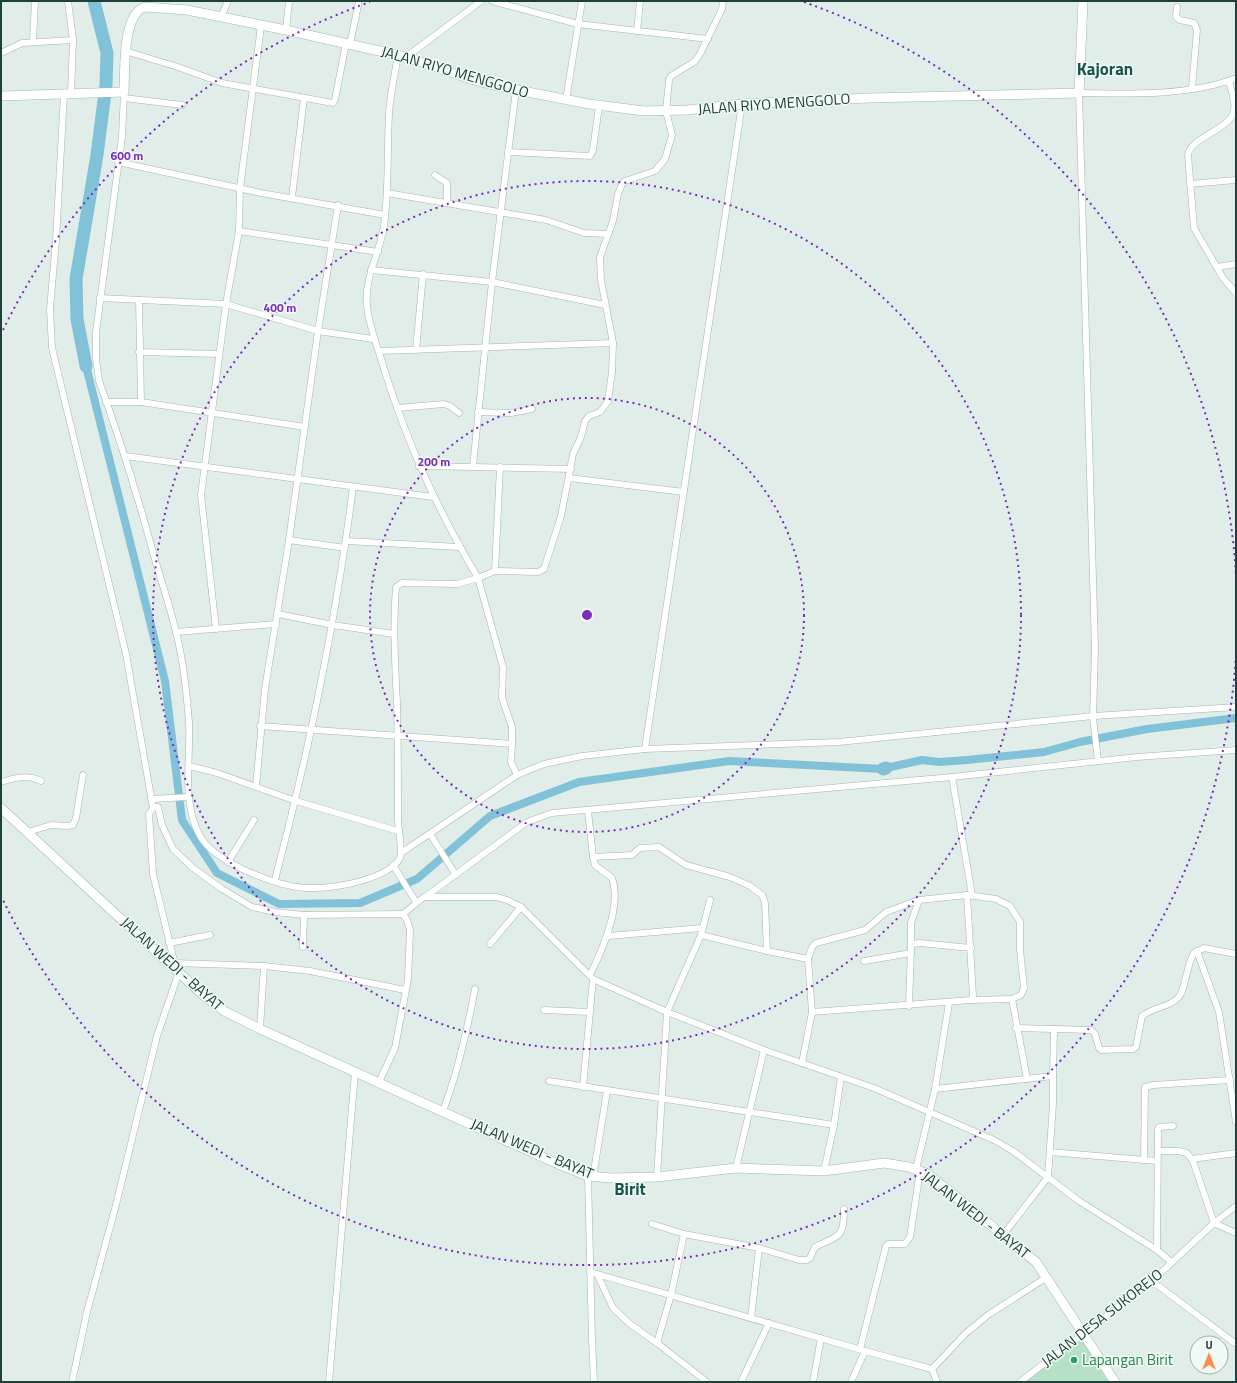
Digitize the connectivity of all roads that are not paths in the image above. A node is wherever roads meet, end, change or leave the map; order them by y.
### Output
1 (35, 1) edge
2 (68, 1) edge
3 (228, 1) edge
4 (289, 1) edge
5 (359, 1) edge
6 (482, 1) edge
7 (492, 1) edge
8 (582, 1) edge
9 (640, 1) edge
10 (723, 1) edge
11 (1083, 1) edge
12 (142, 5) edge
13 (1177, 7) dead end
14 (221, 17) junction
15 (578, 24) junction
16 (261, 26) junction
17 (286, 30) junction
18 (637, 32) junction
19 (708, 39) junction
20 (74, 40) junction
21 (33, 41) junction
22 (348, 43) junction
23 (125, 51) junction
24 (1, 53) edge
25 (402, 56) junction
26 (1236, 78) edge
27 (1229, 81) junction
28 (1192, 88) junction
29 (253, 89) junction
30 (516, 90) junction
31 (1079, 93) junction
32 (68, 94) junction
33 (123, 94) junction
34 (1, 96) edge
35 (304, 98) junction
36 (566, 100) junction
37 (742, 104) junction
38 (182, 105) dead end
39 (599, 106) junction
40 (666, 111) junction
41 (508, 152) junction
42 (118, 162) junction
43 (435, 175) dead end
44 (1236, 180) edge
45 (1190, 184) junction
46 (240, 188) junction
47 (387, 193) junction
48 (292, 198) junction
49 (447, 203) junction
50 (338, 205) junction
51 (501, 211) junction
52 (385, 214) junction
53 (239, 231) junction
54 (608, 234) junction
55 (331, 246) junction
56 (378, 252) junction
57 (1236, 264) edge
58 (1217, 268) junction
59 (371, 270) junction
60 (423, 274) junction
61 (492, 282) junction
62 (1236, 293) edge
63 (100, 298) junction
64 (139, 300) junction
65 (226, 304) junction
66 (605, 305) junction
67 (318, 330) junction
68 (374, 339) junction
69 (613, 343) junction
70 (485, 349) junction
71 (416, 350) junction
72 (379, 351) junction
73 (140, 352) junction
74 (219, 354) junction
75 (106, 402) junction
76 (141, 402) junction
77 (397, 408) junction
78 (532, 409) dead end
79 (478, 412) junction
80 (211, 413) junction
81 (459, 413) dead end
82 (305, 427) junction
83 (125, 456) junction
84 (204, 466) junction
85 (419, 466) junction
86 (473, 466) junction
87 (500, 467) junction
88 (571, 469) junction
89 (569, 478) junction
90 (298, 480) junction
91 (353, 487) junction
92 (684, 492) junction
93 (433, 497) junction
94 (289, 540) junction
95 (346, 541) junction
96 (459, 547) junction
97 (345, 548) junction
98 (495, 571) junction
99 (478, 578) junction
100 (278, 614) junction
101 (276, 624) junction
102 (333, 625) junction
103 (216, 629) junction
104 (176, 632) junction
105 (394, 634) junction
106 (1236, 707) edge
107 (1093, 717) junction
108 (260, 726) junction
109 (310, 730) junction
110 (398, 735) junction
111 (512, 744) junction
112 (645, 749) junction
113 (1236, 750) edge
114 (1098, 760) junction
115 (189, 766) junction
116 (83, 775) dead end
117 (517, 775) junction
118 (952, 777) junction
119 (41, 781) dead end
120 (1, 782) edge
121 (256, 786) junction
122 (187, 797) junction
123 (151, 799) junction
124 (296, 801) junction
125 (1, 808) edge
126 (152, 808) junction
127 (588, 811) junction
128 (254, 820) dead end
129 (398, 831) junction
130 (28, 832) junction
131 (431, 836) junction
132 (401, 853) junction
133 (593, 858) junction
134 (228, 862) junction
135 (394, 868) junction
136 (455, 874) junction
137 (275, 880) junction
138 (969, 895) junction
139 (424, 897) junction
140 (710, 900) dead end
141 (919, 900) junction
142 (415, 901) junction
143 (520, 907) junction
144 (403, 914) junction
145 (304, 915) junction
146 (702, 928) junction
147 (210, 935) dead end
148 (701, 935) junction
149 (608, 936) junction
150 (168, 943) junction
151 (490, 944) dead end
152 (303, 947) dead end
153 (971, 948) junction
154 (911, 950) junction
155 (1197, 950) junction
156 (767, 951) junction
157 (1236, 954) edge
158 (808, 959) junction
159 (864, 961) dead end
160 (264, 966) junction
161 (177, 968) junction
162 (592, 977) junction
163 (405, 990) junction
164 (475, 990) dead end
165 (1012, 999) junction
166 (971, 1000) junction
167 (949, 1003) junction
168 (909, 1006) junction
169 (544, 1010) dead end
170 (589, 1012) junction
171 (666, 1012) junction
172 (812, 1012) junction
173 (1016, 1028) junction
174 (260, 1029) junction
175 (1054, 1029) junction
176 (764, 1050) junction
177 (802, 1063) junction
178 (355, 1072) junction
179 (1053, 1076) junction
180 (841, 1077) junction
181 (1027, 1079) junction
182 (1230, 1080) junction
183 (549, 1081) dead end
184 (379, 1082) junction
185 (583, 1087) junction
186 (935, 1090) junction
187 (607, 1091) junction
188 (663, 1100) junction
189 (443, 1111) junction
190 (750, 1112) junction
191 (930, 1112) junction
192 (1236, 1122) edge
193 (834, 1125) junction
194 (1174, 1126) dead end
195 (1158, 1151) junction
196 (1050, 1152) junction
197 (1236, 1153) edge
198 (1192, 1159) junction
199 (1144, 1160) junction
200 (1157, 1160) junction
201 (736, 1168) junction
202 (918, 1170) junction
203 (824, 1171) junction
204 (591, 1176) junction
205 (657, 1177) junction
206 (1048, 1177) junction
207 (1236, 1206) edge
208 (844, 1209) dead end
209 (1214, 1223) junction
210 (652, 1224) dead end
211 (1236, 1233) edge
212 (684, 1234) junction
213 (1003, 1235) junction
214 (759, 1248) junction
215 (1158, 1250) junction
216 (1171, 1262) junction
217 (590, 1272) junction
218 (597, 1274) junction
219 (1047, 1277) junction
220 (1152, 1281) junction
221 (671, 1295) junction
222 (751, 1318) junction
223 (769, 1323) junction
224 (1083, 1334) junction
225 (821, 1338) junction
226 (657, 1343) junction
227 (1236, 1344) edge
228 (862, 1350) junction
229 (932, 1369) junction
230 (72, 1382) edge
231 (329, 1382) edge
232 (594, 1382) edge
233 (707, 1382) edge
234 (742, 1382) edge
235 (813, 1382) edge
236 (851, 1382) edge
237 (937, 1382) edge
238 (1020, 1382) edge
239 (1115, 1382) edge

1 - 21 street
2 - 20 street
3 - 14 street
4 - 17 street
5 - 22 street
6 - 25 street
7 - 15 street
8 - 15 street
9 - 18 street
10 - 19 street
11 - 31 main road
12 - 14 main road, JALAN RIYO MENGGOLO
12 - 23 main road, JALAN RIYO MENGGOLO
13 - 28 street
14 - 16 main road, JALAN RIYO MENGGOLO
15 - 18 street
15 - 36 street
16 - 17 main road, JALAN RIYO MENGGOLO
16 - 29 street
17 - 22 main road, JALAN RIYO MENGGOLO
18 - 19 street
19 - 40 street
20 - 21 street
20 - 32 street
21 - 24 street
22 - 25 main road, JALAN RIYO MENGGOLO
22 - 35 street
23 - 29 street
23 - 33 main road, JALAN RIYO MENGGOLO
25 - 30 main road, JALAN RIYO MENGGOLO
25 - 47 street
26 - 27 street
27 - 28 street
27 - 45 street
28 - 31 street
29 - 35 street
29 - 46 street
30 - 36 main road, JALAN RIYO MENGGOLO
30 - 41 street
31 - 37 main road, JALAN RIYO MENGGOLO
31 - 107 street
32 - 33 main road
32 - 34 main road
32 - 123 street
33 - 38 street
33 - 42 street
35 - 48 street
36 - 39 main road, JALAN RIYO MENGGOLO
37 - 40 main road, JALAN RIYO MENGGOLO
37 - 92 street
39 - 40 main road, JALAN RIYO MENGGOLO
39 - 41 street
40 - 54 street
41 - 51 street
42 - 46 street
42 - 63 street
43 - 49 street
44 - 45 street
45 - 58 street
46 - 48 street
46 - 53 street
47 - 49 street
47 - 52 street
48 - 50 street
49 - 51 street
50 - 52 street
50 - 55 street
51 - 54 street
51 - 61 street
52 - 56 street
53 - 55 street
53 - 65 street
54 - 66 street
55 - 56 street
55 - 67 street
56 - 59 street
57 - 58 street
58 - 62 street
59 - 60 street
59 - 68 street
60 - 61 street
60 - 71 street
61 - 66 street
61 - 70 street
63 - 64 street
63 - 75 street
64 - 65 street
64 - 73 street
65 - 67 street
65 - 74 street
66 - 69 street
67 - 68 street
67 - 82 street
68 - 72 street
69 - 70 street
69 - 88 street
70 - 71 street
70 - 79 street
71 - 72 street
72 - 77 street
73 - 74 street
73 - 76 street
74 - 80 street
75 - 76 street
75 - 83 street
76 - 80 street
77 - 81 street
77 - 85 street
78 - 79 street
79 - 86 street
80 - 82 street
80 - 84 street
82 - 90 street
83 - 84 street
83 - 104 street
84 - 90 street
84 - 103 street
85 - 86 street
85 - 93 street
86 - 87 street
87 - 88 street
87 - 98 street
88 - 89 street
89 - 92 street
89 - 98 street
90 - 91 street
90 - 94 street
91 - 93 street
91 - 95 street
92 - 112 street
93 - 96 street
94 - 97 street
94 - 100 street
95 - 96 street
95 - 97 street
96 - 99 street
97 - 102 street
98 - 99 street
99 - 105 street
99 - 111 street
100 - 101 street
100 - 102 street
101 - 103 street
101 - 108 street
102 - 105 street
102 - 109 street
103 - 104 street
104 - 115 street
105 - 110 street
106 - 107 street
107 - 112 street
107 - 114 street
108 - 109 street
108 - 121 street
109 - 110 street
109 - 124 street
110 - 111 street
110 - 129 street
111 - 117 street
112 - 117 street
113 - 114 street
114 - 118 street
115 - 121 street
115 - 122 street
116 - 130 street
117 - 131 street
118 - 127 street
118 - 138 street
119 - 120 street
121 - 124 street
122 - 123 street
122 - 134 street
123 - 126 street
124 - 129 street
124 - 137 street
125 - 130 main road, JALAN WEDI - BAYAT
126 - 145 street
126 - 150 street
127 - 133 street
127 - 136 street
128 - 134 street
129 - 132 street
130 - 161 main road, JALAN WEDI - BAYAT
131 - 132 street
131 - 136 street
132 - 135 street
133 - 149 street
133 - 156 street
134 - 137 street
135 - 137 street
135 - 142 street
136 - 139 street
138 - 141 street
138 - 153 street
138 - 165 street
139 - 142 street
139 - 143 street
140 - 146 street
141 - 154 street
141 - 158 street
142 - 144 street
143 - 151 street
143 - 162 street
144 - 145 street
144 - 163 street
145 - 152 street
146 - 148 street
146 - 149 street
147 - 150 street
148 - 156 street
148 - 171 street
149 - 162 street
150 - 161 street
153 - 154 street
153 - 166 street
154 - 159 street
154 - 168 street
155 - 157 street
155 - 175 street
155 - 182 street
156 - 158 street
158 - 172 street
160 - 161 street
160 - 163 street
160 - 174 street
161 - 174 main road, JALAN WEDI - BAYAT
161 - 230 street
162 - 170 street
162 - 171 street
163 - 184 street
164 - 189 street
165 - 166 street
165 - 173 street
166 - 167 street
167 - 168 street
167 - 186 street
168 - 172 street
169 - 170 street
170 - 185 street
171 - 176 street
171 - 188 street
172 - 177 street
173 - 175 street
173 - 181 street
174 - 178 main road, JALAN WEDI - BAYAT
175 - 179 street
176 - 177 street
176 - 190 street
177 - 180 street
178 - 184 main road, JALAN WEDI - BAYAT
178 - 231 street
179 - 181 street
179 - 196 street
180 - 191 street
180 - 193 street
181 - 186 street
182 - 192 street
182 - 199 street
183 - 185 street
184 - 189 main road, JALAN WEDI - BAYAT
185 - 187 street
186 - 191 street
187 - 188 street
187 - 204 street
188 - 190 street
188 - 205 street
189 - 204 main road, JALAN WEDI - BAYAT
190 - 193 street
190 - 201 street
191 - 202 street
191 - 206 street
193 - 203 street
194 - 195 street
195 - 198 street
195 - 200 street
196 - 199 street
196 - 206 street
197 - 198 street
198 - 209 street
199 - 200 street
200 - 215 street
201 - 203 main road, JALAN WEDI - BAYAT
201 - 205 main road, JALAN WEDI - BAYAT
202 - 203 main road, JALAN WEDI - BAYAT
202 - 213 main road, JALAN WEDI - BAYAT
202 - 228 street
204 - 205 main road, JALAN WEDI - BAYAT
204 - 217 street
206 - 213 street
206 - 215 street
207 - 209 street, JALAN DESA SUKOREJO
208 - 214 street
209 - 211 street
209 - 216 street, JALAN DESA SUKOREJO
210 - 212 street
212 - 214 street
212 - 221 street
213 - 219 main road, JALAN WEDI - BAYAT
214 - 222 street
215 - 216 street
216 - 220 street, JALAN DESA SUKOREJO
217 - 218 street
217 - 232 street
218 - 221 street
218 - 226 street
219 - 224 main road, JALAN WEDI - BAYAT
219 - 229 street
220 - 224 street, JALAN DESA SUKOREJO
220 - 227 street
221 - 222 street
221 - 226 street
222 - 223 street
223 - 225 street
223 - 234 street
224 - 238 street, JALAN DESA SUKOREJO
224 - 239 main road, JALAN WEDI - BAYAT
225 - 228 street
225 - 235 street
226 - 233 street
228 - 229 street
228 - 236 street
229 - 237 street

